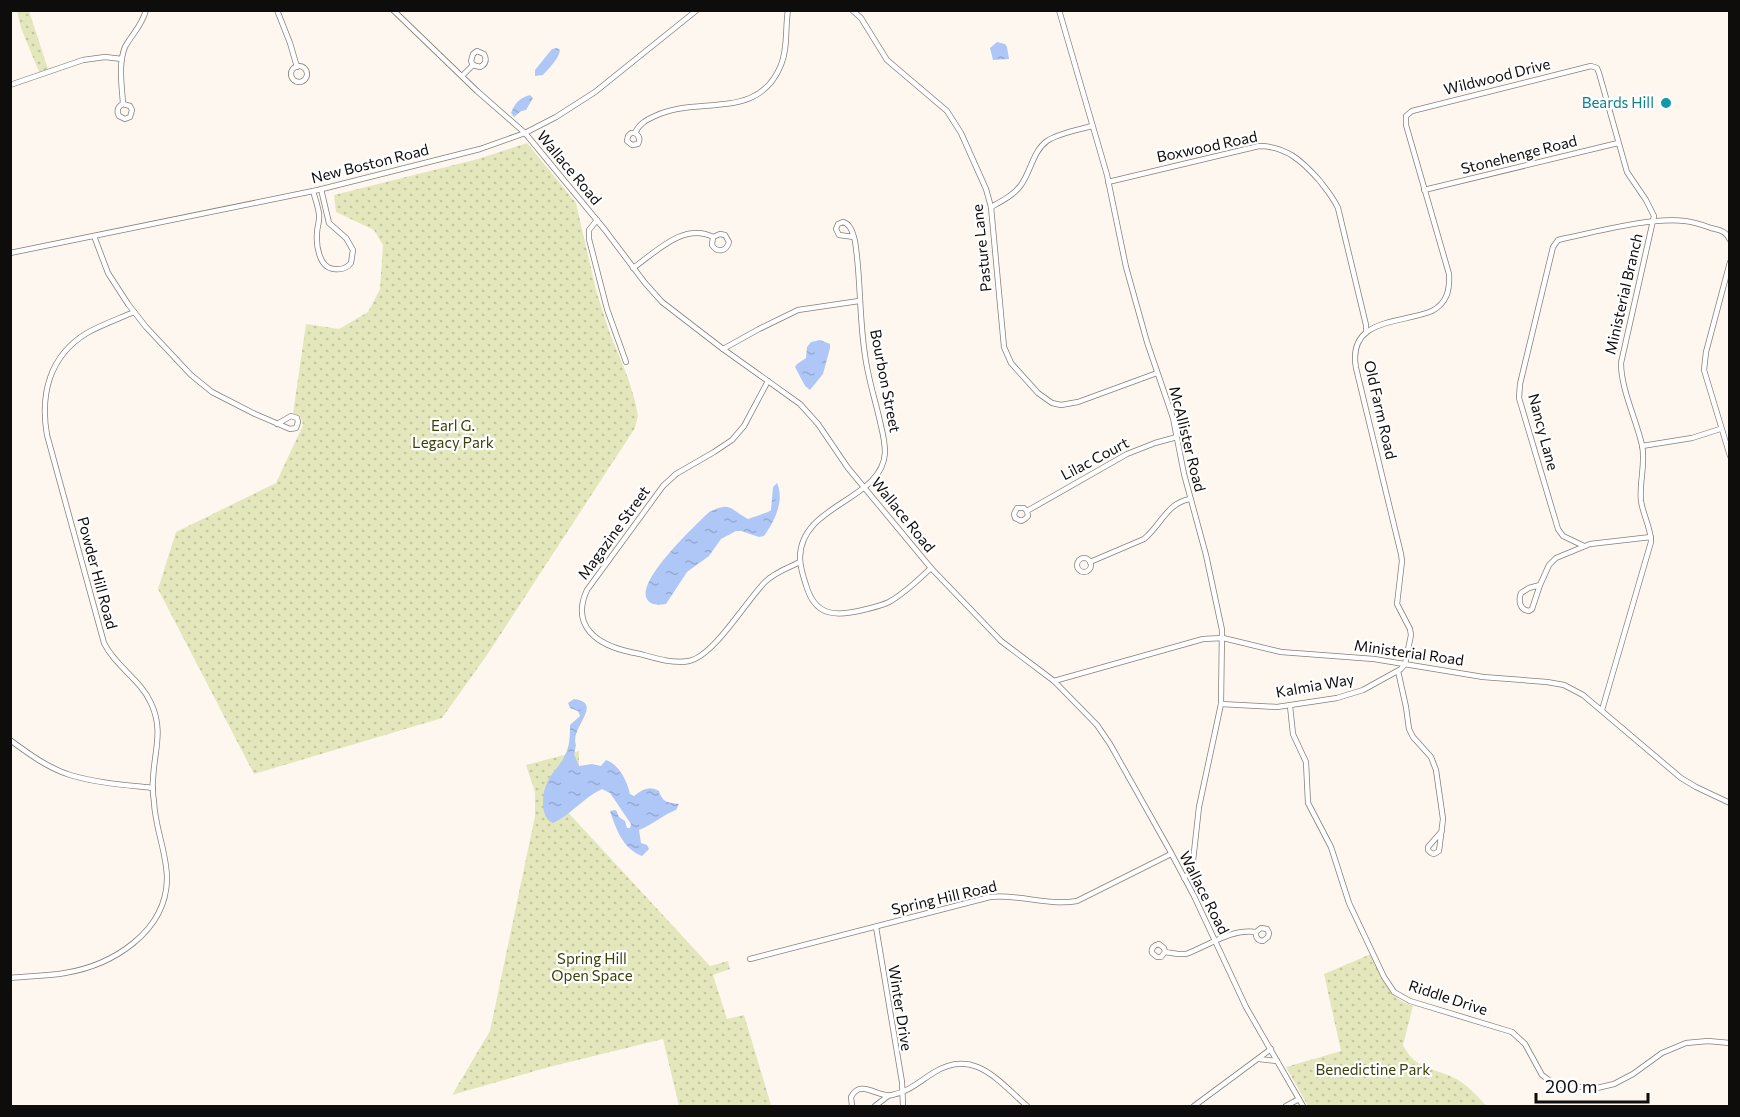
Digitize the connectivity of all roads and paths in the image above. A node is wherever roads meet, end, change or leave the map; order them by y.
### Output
1 (146, 10) edge
2 (277, 10) edge
3 (697, 10) edge
4 (788, 10) edge
5 (852, 10) edge
6 (1059, 10) edge
7 (394, 11) edge
8 (122, 59) junction
9 (473, 65) dead end
10 (297, 67) dead end
11 (1594, 67) joint
12 (462, 76) junction
13 (10, 85) edge
14 (123, 104) dead end
15 (1092, 126) junction
16 (525, 133) junction
17 (635, 133) dead end
18 (1618, 143) junction
19 (1108, 182) junction
20 (321, 189) junction
21 (313, 190) junction
22 (1424, 190) junction
23 (991, 207) junction
24 (597, 220) junction
25 (1654, 221) junction
26 (94, 236) junction
27 (713, 237) dead end
28 (854, 237) dead end
29 (1730, 240) edge
30 (10, 253) edge
31 (1730, 262) edge
32 (633, 268) junction
33 (859, 301) junction
34 (134, 312) junction
35 (1366, 331) junction
36 (723, 349) junction
37 (626, 362) dead end
38 (1157, 373) junction
39 (768, 381) junction
40 (277, 424) dead end
41 (1720, 429) junction
42 (1177, 437) junction
43 (1642, 446) junction
44 (1730, 456) edge
45 (865, 487) junction
46 (1190, 499) junction
47 (1027, 511) dead end
48 (1651, 537) junction
49 (1584, 546) junction
50 (800, 562) junction
51 (1090, 562) dead end
52 (931, 568) junction
53 (1540, 585) junction
54 (1223, 638) junction
55 (1405, 664) junction
56 (1398, 671) junction
57 (1054, 681) junction
58 (1221, 704) junction
59 (1290, 706) junction
60 (1602, 710) junction
61 (10, 740) edge
62 (153, 788) junction
63 (1730, 803) edge
64 (1442, 831) junction
65 (1171, 854) junction
66 (1184, 878) junction
67 (876, 927) junction
68 (1256, 932) dead end
69 (1215, 942) junction
70 (1165, 952) dead end
71 (750, 959) dead end
72 (10, 978) edge
73 (1730, 1043) edge
74 (1270, 1049) junction
75 (1259, 1059) junction
76 (1278, 1061) junction
77 (903, 1092) junction
78 (888, 1096) junction
79 (1299, 1099) junction
80 (852, 1107) edge
81 (875, 1107) edge
82 (903, 1107) edge
83 (1027, 1107) edge
84 (1194, 1107) edge
85 (1286, 1107) edge
86 (1303, 1107) edge

1 - 8 street
2 - 10 street
3 - 16 street, New Boston Road
4 - 17 street
5 - 23 street, Pasture Lane
6 - 15 street, McAllister Road
7 - 12 street, Wallace Road
8 - 13 street
8 - 14 street
9 - 12 street
11 - 18 street, Ministerial Branch
11 - 22 street, Wildwood Drive
12 - 16 street, Wallace Road
15 - 19 street, McAllister Road
15 - 23 street
16 - 20 street, New Boston Road
16 - 24 street, Wallace Road
18 - 22 street, Stonehenge Road
18 - 25 street, Ministerial Branch
19 - 35 street, Boxwood Road
19 - 38 street, McAllister Road
20 - 21 street, New Boston Road
20 - 21 street
21 - 26 street, New Boston Road
22 - 35 street
23 - 38 street, Pasture Lane
24 - 32 street, Wallace Road
24 - 37 street
25 - 29 street
25 - 43 street, Ministerial Branch
25 - 49 street, Nancy Lane
26 - 30 street, New Boston Road
26 - 34 street
27 - 32 street
28 - 33 street, Bourbon Street
31 - 41 street
32 - 36 street, Wallace Road
33 - 36 street
33 - 45 street, Bourbon Street
34 - 40 street
34 - 62 street, Powder Hill Road
35 - 55 street, Old Farm Road
36 - 39 street, Wallace Road
38 - 42 street, McAllister Road
39 - 45 street, Wallace Road
39 - 50 street, Magazine Street
41 - 43 street
41 - 44 street
42 - 46 street, McAllister Road
42 - 47 street, Lilac Court
43 - 48 street, Ministerial Branch
45 - 50 street
45 - 52 street, Wallace Road
46 - 51 street
46 - 54 street, McAllister Road
48 - 49 street
48 - 60 street
49 - 53 street
50 - 52 street
52 - 57 street, Wallace Road
53 - 53 street
54 - 55 street, Ministerial Road
54 - 57 street, Ministerial Road
54 - 58 street, McAllister Road
55 - 56 street, Kalmia Way
55 - 60 street, Ministerial Road
56 - 59 street, Kalmia Way
56 - 64 street
57 - 65 street, Wallace Road
58 - 59 street, Kalmia Way
58 - 66 street, McAllister Road
59 - 73 street, Riddle Drive
60 - 63 street, Ministerial Road
61 - 62 street
62 - 72 street, Powder Hill Road
64 - 64 street
65 - 66 street, Wallace Road
65 - 67 street, Spring Hill Road
66 - 69 street, Wallace Road
67 - 71 street, Spring Hill Road
67 - 77 street, Winter Drive
68 - 69 street
69 - 70 street
69 - 74 street, Wallace Road
74 - 75 street
74 - 76 street, Wallace Road
75 - 76 street
75 - 84 street
76 - 79 street, Wallace Road
77 - 78 street
77 - 82 street, Winter Drive
77 - 83 street
78 - 80 street
78 - 81 street
79 - 85 street
79 - 86 street, Wallace Road

